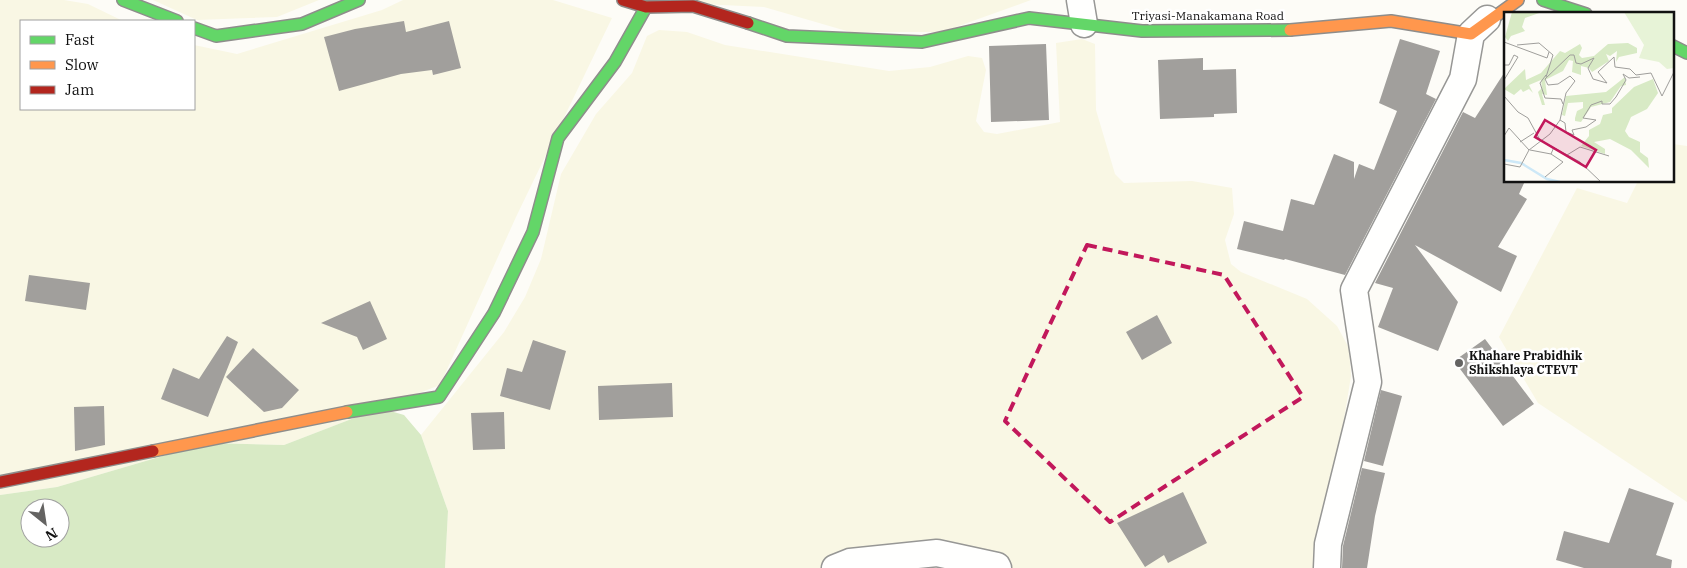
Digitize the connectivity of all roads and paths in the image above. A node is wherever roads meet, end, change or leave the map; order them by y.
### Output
1 (123, 0) edge
2 (359, 0) edge
3 (623, 0) edge
4 (1508, 0) edge
5 (1518, 0) edge
6 (1543, 0) edge
7 (646, 6) junction
8 (1082, 12) edge
9 (1580, 12) edge
10 (175, 20) edge
11 (195, 28) edge
12 (1471, 34) junction
13 (1674, 46) edge
14 (1687, 53) edge
15 (0, 482) edge
16 (835, 568) edge
17 (998, 568) edge
18 (1327, 568) edge

1 - 10 street
2 - 11 street
3 - 7 street, Triyasi-Manakamana Road
4 - 12 street
5 - 12 street
6 - 9 street
7 - 8 street, Triyasi-Manakamana Road
7 - 15 street
8 - 12 street, Triyasi-Manakamana Road
12 - 18 street
13 - 14 street
16 - 17 street

